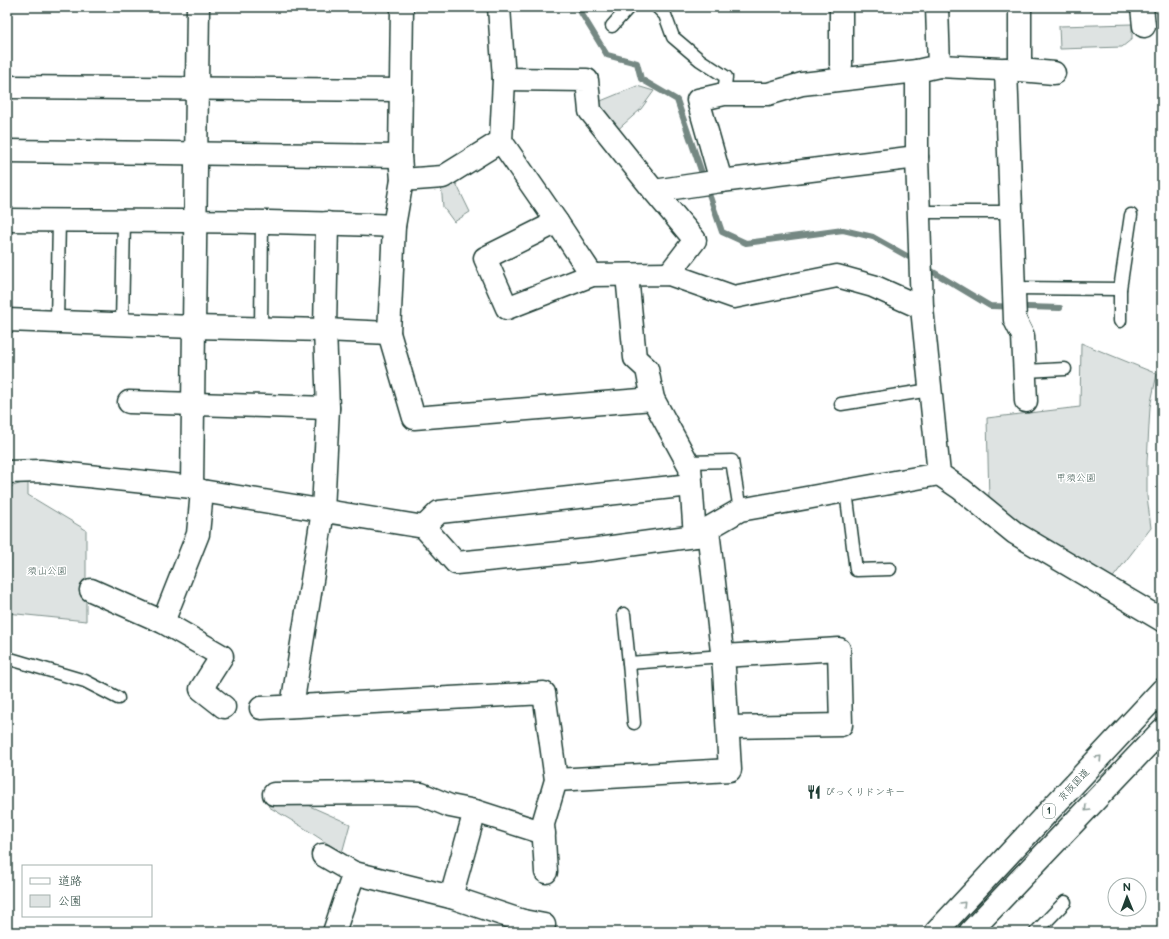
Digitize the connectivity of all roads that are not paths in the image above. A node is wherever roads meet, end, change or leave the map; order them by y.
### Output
1 (198, 7) edge
2 (402, 7) edge
3 (499, 7) edge
4 (629, 7) edge
5 (657, 7) edge
6 (841, 7) edge
7 (937, 7) edge
8 (1020, 7) edge
9 (612, 26) dead end
10 (841, 64) dead end
11 (939, 66) junction
12 (1013, 70) junction
13 (917, 71) junction
14 (1054, 74) dead end
15 (504, 79) junction
16 (7, 87) edge
17 (197, 88) junction
18 (401, 90) junction
19 (724, 94) junction
20 (501, 141) junction
21 (7, 151) edge
22 (196, 154) junction
23 (400, 156) junction
24 (917, 157) junction
25 (402, 180) junction
26 (710, 182) junction
27 (654, 191) junction
28 (919, 212) junction
29 (1011, 212) junction
30 (1131, 215) dead end
31 (7, 220) edge
32 (124, 220) junction
33 (59, 221) junction
34 (195, 221) junction
35 (262, 222) junction
36 (557, 222) junction
37 (327, 223) junction
38 (394, 226) junction
39 (669, 274) junction
40 (592, 275) junction
41 (627, 275) junction
42 (1120, 289) junction
43 (1014, 292) junction
44 (922, 308) junction
45 (7, 320) edge
46 (1120, 321) dead end
47 (57, 322) junction
48 (122, 324) junction
49 (193, 327) junction
50 (261, 328) junction
51 (325, 330) junction
52 (389, 333) junction
53 (1065, 369) dead end
54 (1025, 371) junction
55 (930, 390) junction
56 (653, 399) junction
57 (1026, 401) dead end
58 (128, 402) dead end
59 (193, 403) junction
60 (841, 404) dead end
61 (328, 408) junction
62 (687, 462) junction
63 (7, 472) edge
64 (939, 474) junction
65 (691, 485) junction
66 (197, 489) junction
67 (846, 491) junction
68 (740, 510) junction
69 (322, 511) junction
70 (424, 527) junction
71 (702, 533) junction
72 (890, 569) dead end
73 (91, 590) dead end
74 (624, 614) dead end
75 (1162, 620) edge
76 (163, 622) junction
77 (723, 656) junction
78 (7, 658) edge
79 (629, 663) junction
80 (1162, 690) edge
81 (118, 698) dead end
82 (292, 706) junction
83 (224, 707) dead end
84 (261, 708) dead end
85 (634, 723) dead end
86 (728, 727) junction
87 (1162, 730) edge
88 (556, 780) junction
89 (274, 794) dead end
90 (475, 811) junction
91 (544, 833) junction
92 (323, 855) dead end
93 (546, 872) dead end
94 (354, 873) junction
95 (451, 897) junction
96 (1064, 902) dead end
97 (544, 925) dead end
98 (521, 926) edge
99 (334, 932) edge
100 (936, 932) edge
101 (970, 932) edge
102 (1036, 932) edge

1 - 17 main road
2 - 18 main road
3 - 15 main road
4 - 9 lane
5 - 19 lane
6 - 10 main road
7 - 11 main road
8 - 12 main road
11 - 12 main road
11 - 13 main road
12 - 14 main road
12 - 29 main road
13 - 19 main road
13 - 24 main road
15 - 20 main road
15 - 27 main road
16 - 17 main road
17 - 18 main road
17 - 22 main road
18 - 23 main road
19 - 26 main road
20 - 25 main road
20 - 36 main road
21 - 22 main road
22 - 23 main road
22 - 34 main road
23 - 25 main road
24 - 26 main road
24 - 28 main road
25 - 38 main road
26 - 27 main road
27 - 39 main road
28 - 29 lane
28 - 44 main road
29 - 43 main road
30 - 42 lane
31 - 33 main road
32 - 33 main road
32 - 34 main road
32 - 48 lane
33 - 47 lane
34 - 35 main road
34 - 49 main road
35 - 37 main road
35 - 50 lane
36 - 40 main road
36 - 40 main road
37 - 38 main road
37 - 51 main road
38 - 52 main road
39 - 41 main road
39 - 44 main road
40 - 41 main road
41 - 56 main road
42 - 43 lane
42 - 46 lane
43 - 54 main road
44 - 55 main road
45 - 47 main road
47 - 48 main road
48 - 49 main road
49 - 50 main road
49 - 59 main road
50 - 51 main road
51 - 52 main road
51 - 61 main road
52 - 56 main road
53 - 54 lane
54 - 57 main road
55 - 60 lane
55 - 64 main road
56 - 62 main road
58 - 59 main road
59 - 61 main road
59 - 66 main road
61 - 69 main road
62 - 65 main road
62 - 68 lane
63 - 66 main road
64 - 67 main road
64 - 75 main road
65 - 70 main road
65 - 71 main road
66 - 69 main road
66 - 76 main road
67 - 68 main road
67 - 72 lane
68 - 71 main road
69 - 70 main road
69 - 82 main road
70 - 71 main road
71 - 77 main road
73 - 76 main road
74 - 79 lane
76 - 83 main road
77 - 79 lane
77 - 86 main road
77 - 86 main road
78 - 81 lane
79 - 85 lane
100 -> 80 main road, 京阪国道 / 1
82 - 84 main road
82 - 88 main road
86 - 88 main road
87 -> 101 main road
88 - 91 main road
89 - 90 main road
90 - 91 main road
90 - 95 main road
91 - 93 main road
92 - 94 main road
94 - 95 main road
94 - 99 main road
95 - 98 main road
96 - 102 lane
97 - 98 main road

